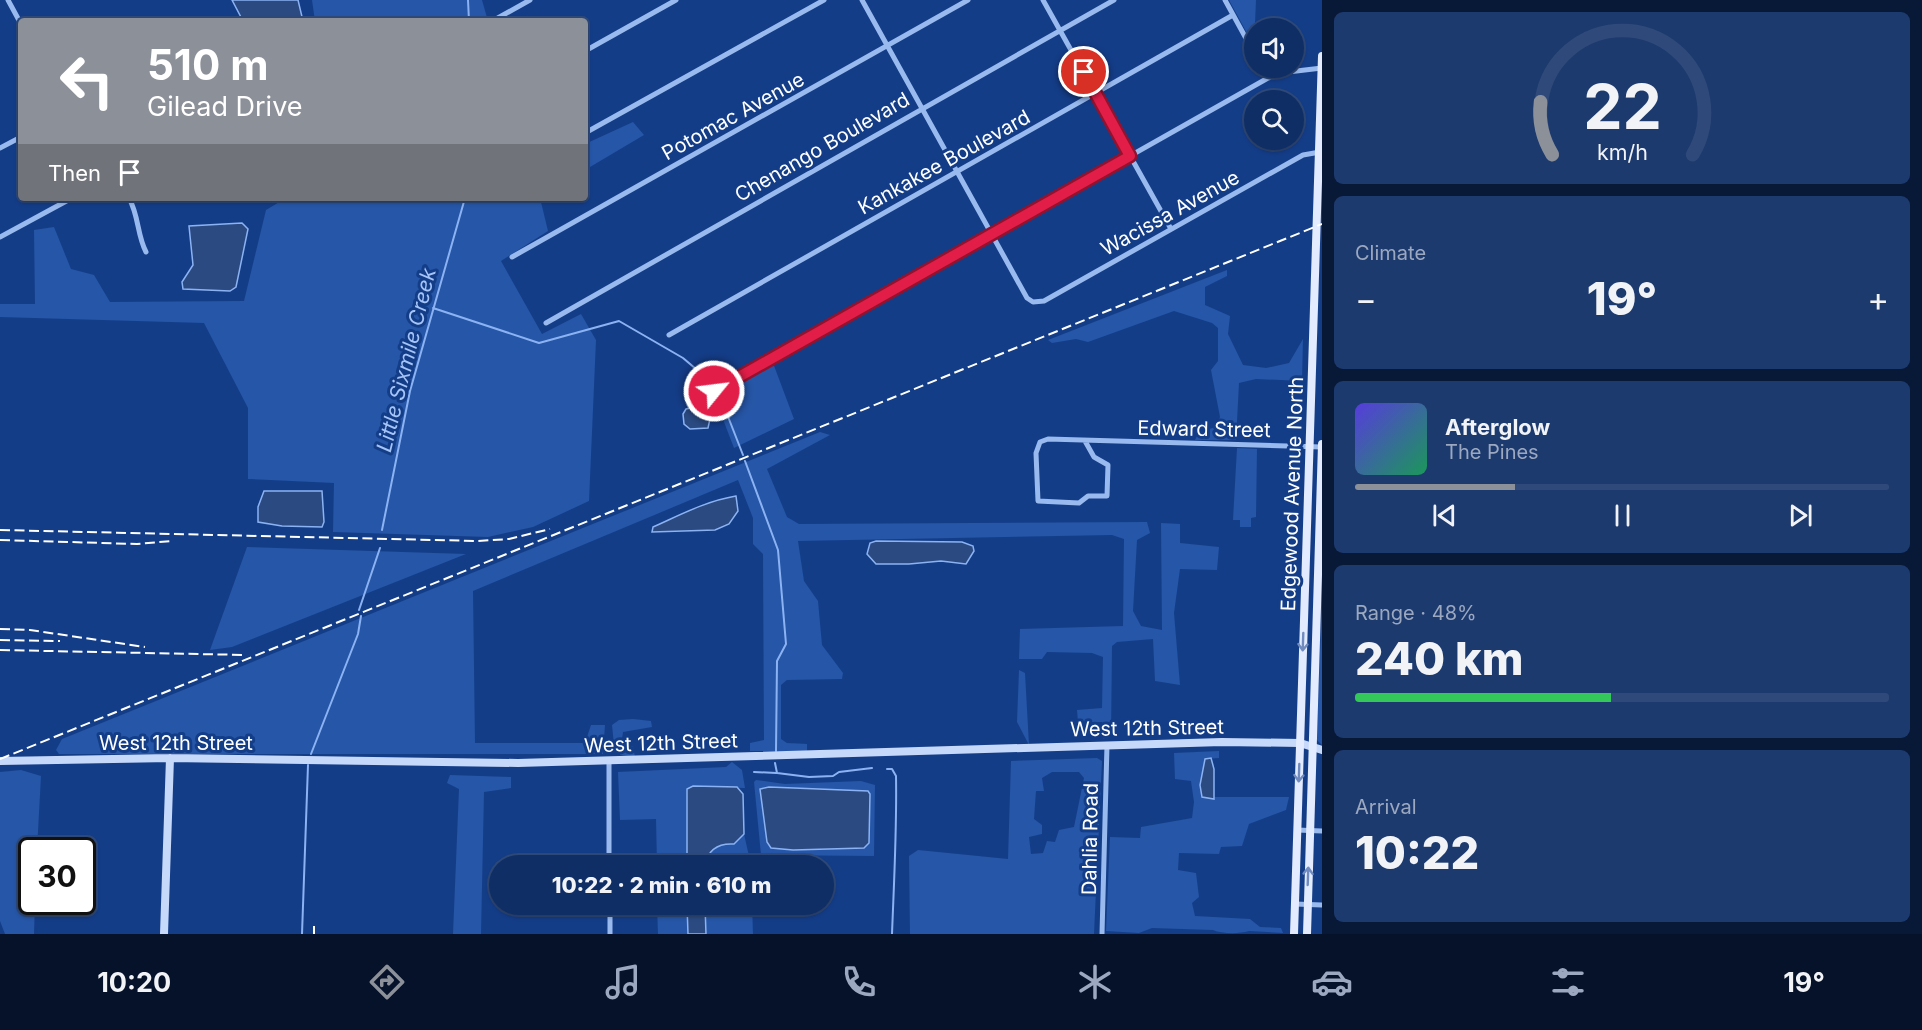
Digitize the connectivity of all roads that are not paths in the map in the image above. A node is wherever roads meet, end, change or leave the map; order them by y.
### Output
1 (8, 0) edge
2 (530, 0) edge
3 (676, 0) edge
4 (824, 0) edge
5 (862, 0) edge
6 (968, 0) edge
7 (1043, 0) edge
8 (1114, 0) edge
9 (1224, 0) edge
10 (1233, 15) junction
11 (18, 18) edge
12 (498, 18) edge
13 (1060, 30) junction
14 (1244, 35) edge
15 (888, 45) junction
16 (588, 49) edge
17 (1322, 56) edge
18 (1322, 68) edge
19 (1304, 70) edge
20 (1268, 78) edge
21 (1096, 93) junction
22 (922, 107) junction
23 (588, 131) edge
24 (18, 139) edge
25 (0, 148) edge
26 (1321, 152) edge
27 (1130, 156) junction
28 (957, 170) junction
29 (66, 201) edge
30 (131, 201) edge
31 (1172, 228) junction
32 (992, 235) junction
33 (0, 237) edge
34 (1319, 248) edge
35 (146, 252) dead end
36 (512, 258) dead end
37 (546, 322) dead end
38 (669, 335) dead end
39 (714, 391) dead end
40 (1085, 441) junction
41 (1322, 445) edge
42 (1310, 446) junction
43 (1320, 543) edge
44 (1305, 596) junction
45 (1317, 597) junction
46 (1300, 743) junction
47 (1107, 745) junction
48 (1317, 750) edge
49 (170, 758) junction
50 (0, 761) edge
51 (609, 762) junction
52 (1297, 830) junction
53 (1310, 831) junction
54 (1322, 831) edge
55 (609, 855) edge
56 (1295, 904) junction
57 (1307, 905) junction
58 (1322, 905) edge
59 (610, 915) edge
60 (164, 934) edge
61 (610, 934) edge
62 (1102, 934) edge
63 (1294, 934) edge
64 (1306, 934) edge

1 - 11 street
2 - 12 street
3 - 16 street
4 - 23 street
5 - 15 street
6 - 15 street, Potomac Avenue
7 - 13 street
8 - 13 street, Chenango Boulevard
9 - 10 street
10 - 14 street
10 - 21 street, Kankakee Boulevard
13 - 21 street
13 - 22 street, Chenango Boulevard
15 - 22 street
15 - 36 street, Potomac Avenue
17 - 18 main road, Edgewood Avenue North
18 - 19 street
18 - 26 main road, Edgewood Avenue North
20 - 27 street
21 - 27 street
21 - 28 street, Kankakee Boulevard
22 - 28 street
22 - 37 street, Chenango Boulevard
24 - 25 street
26 - 31 street, Wacissa Avenue
26 - 34 main road, Edgewood Avenue North
27 - 31 street
27 - 32 street
28 - 32 street
28 - 38 street, Kankakee Boulevard
29 - 33 street
30 - 35 street
31 - 32 street, Wacissa Avenue
32 - 39 street
34 - 42 main road, Edgewood Avenue North
40 - 40 street, Edward Street
40 - 42 street, Edward Street
41 - 42 street, Edward Street
41 - 43 main road, Edgewood Avenue North
42 - 44 main road, Edgewood Avenue North
43 - 45 main road, Edgewood Avenue North
44 - 45 street
44 -> 46 main road, Edgewood Avenue North
45 - 48 main road, Edgewood Avenue North
46 - 47 street, West 12th Street
46 - 48 street, West 12th Street
46 -> 52 main road, Edgewood Avenue North
47 - 51 street, West 12th Street
47 - 62 street, Dahlia Road
48 - 53 main road, Edgewood Avenue North
49 - 50 street, West 12th Street
49 - 51 street, West 12th Street
49 - 60 street
51 - 55 street
52 - 53 street
52 - 56 main road, Edgewood Avenue North
53 - 54 street
57 -> 53 main road, Edgewood Avenue North
56 - 57 street
56 - 63 main road, Edgewood Avenue North
57 - 58 street
57 - 64 main road, Edgewood Avenue North
59 - 61 street

